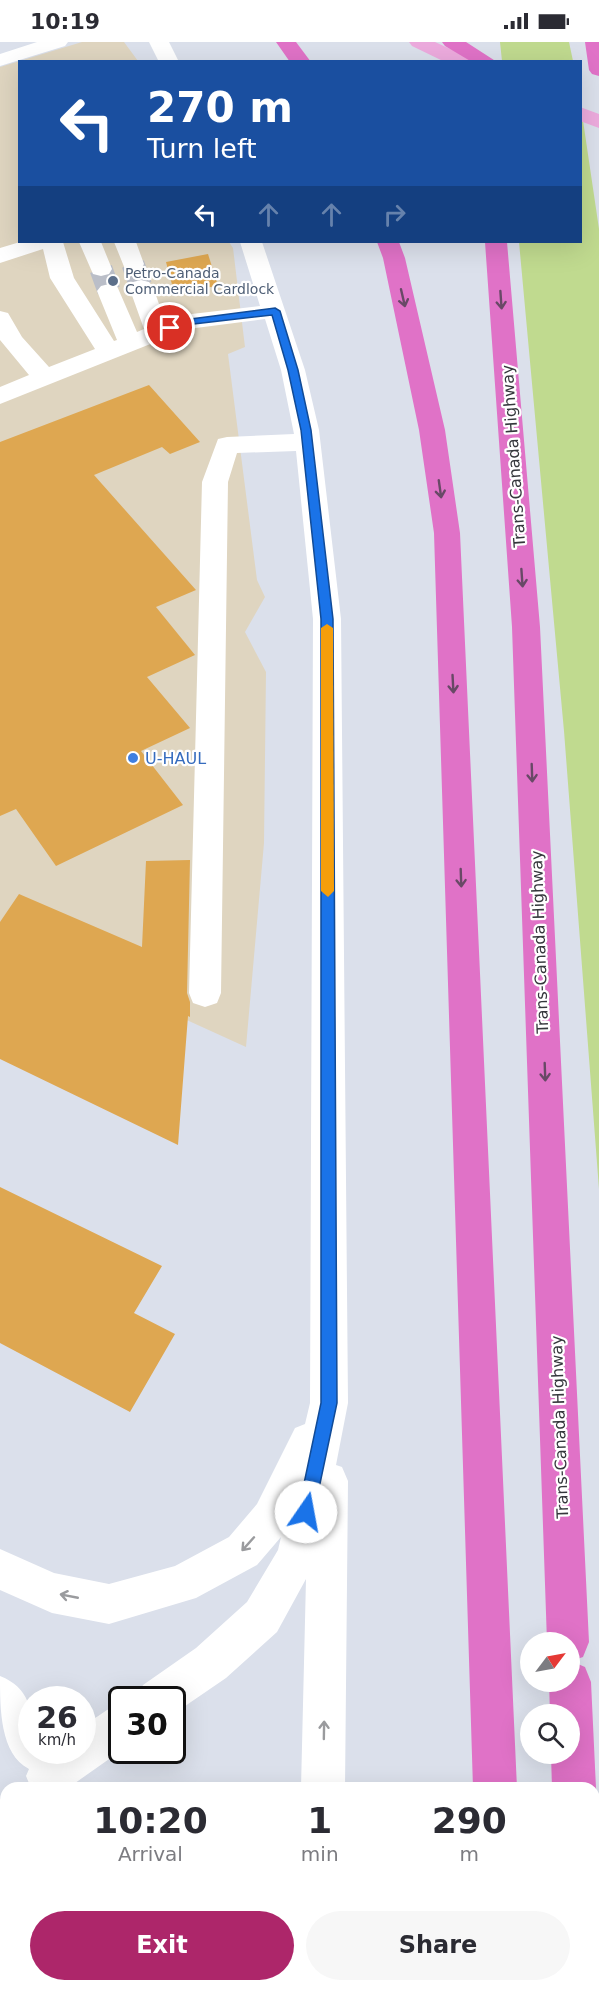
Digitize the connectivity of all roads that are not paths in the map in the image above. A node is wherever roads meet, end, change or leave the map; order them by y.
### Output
1 (58, 42) edge
2 (159, 42) edge
3 (286, 42) edge
4 (419, 42) edge
5 (452, 42) edge
6 (481, 42) edge
7 (594, 42) edge
8 (0, 60) edge
9 (168, 60) edge
10 (300, 60) edge
11 (460, 60) edge
12 (482, 60) edge
13 (484, 60) edge
14 (599, 70) edge
15 (582, 114) edge
16 (599, 122) edge
17 (37, 243) edge
18 (52, 243) edge
19 (90, 243) edge
20 (125, 243) edge
21 (251, 243) edge
22 (388, 243) edge
23 (496, 243) edge
24 (0, 256) edge
25 (133, 264) tunnel mouth
26 (100, 269) tunnel mouth
27 (141, 287) tunnel mouth
28 (109, 291) tunnel mouth
29 (275, 311) junction
30 (0, 318) edge
31 (157, 333) junction
32 (119, 348) junction
33 (45, 378) junction
34 (0, 396) edge
35 (307, 442) junction
36 (205, 993) dead end
37 (329, 1403) junction
38 (0, 1569) edge
39 (568, 1632) edge
40 (178, 1686) edge
41 (570, 1692) edge
42 (0, 1697) edge
43 (18, 1732) edge
44 (323, 1782) edge
45 (495, 1782) edge
46 (574, 1782) edge

1 - 8 street
2 - 9 street
3 - 10 highway
4 - 11 main road
5 - 13 highway
6 - 12 highway
7 - 14 highway
15 - 16 main road
17 - 24 street
18 - 32 street
19 - 26 street
20 - 25 street
21 - 29 street
22 -> 45 highway
23 -> 39 highway, Trans-Canada Highway
27 - 31 street
28 - 32 street
29 - 31 street
29 - 35 street
30 - 33 street
31 - 32 street
32 - 33 street
33 - 34 street
35 - 36 street
35 - 37 street
37 -> 38 street
37 - 40 street
44 -> 37 street
41 - 46 highway
42 - 43 street

